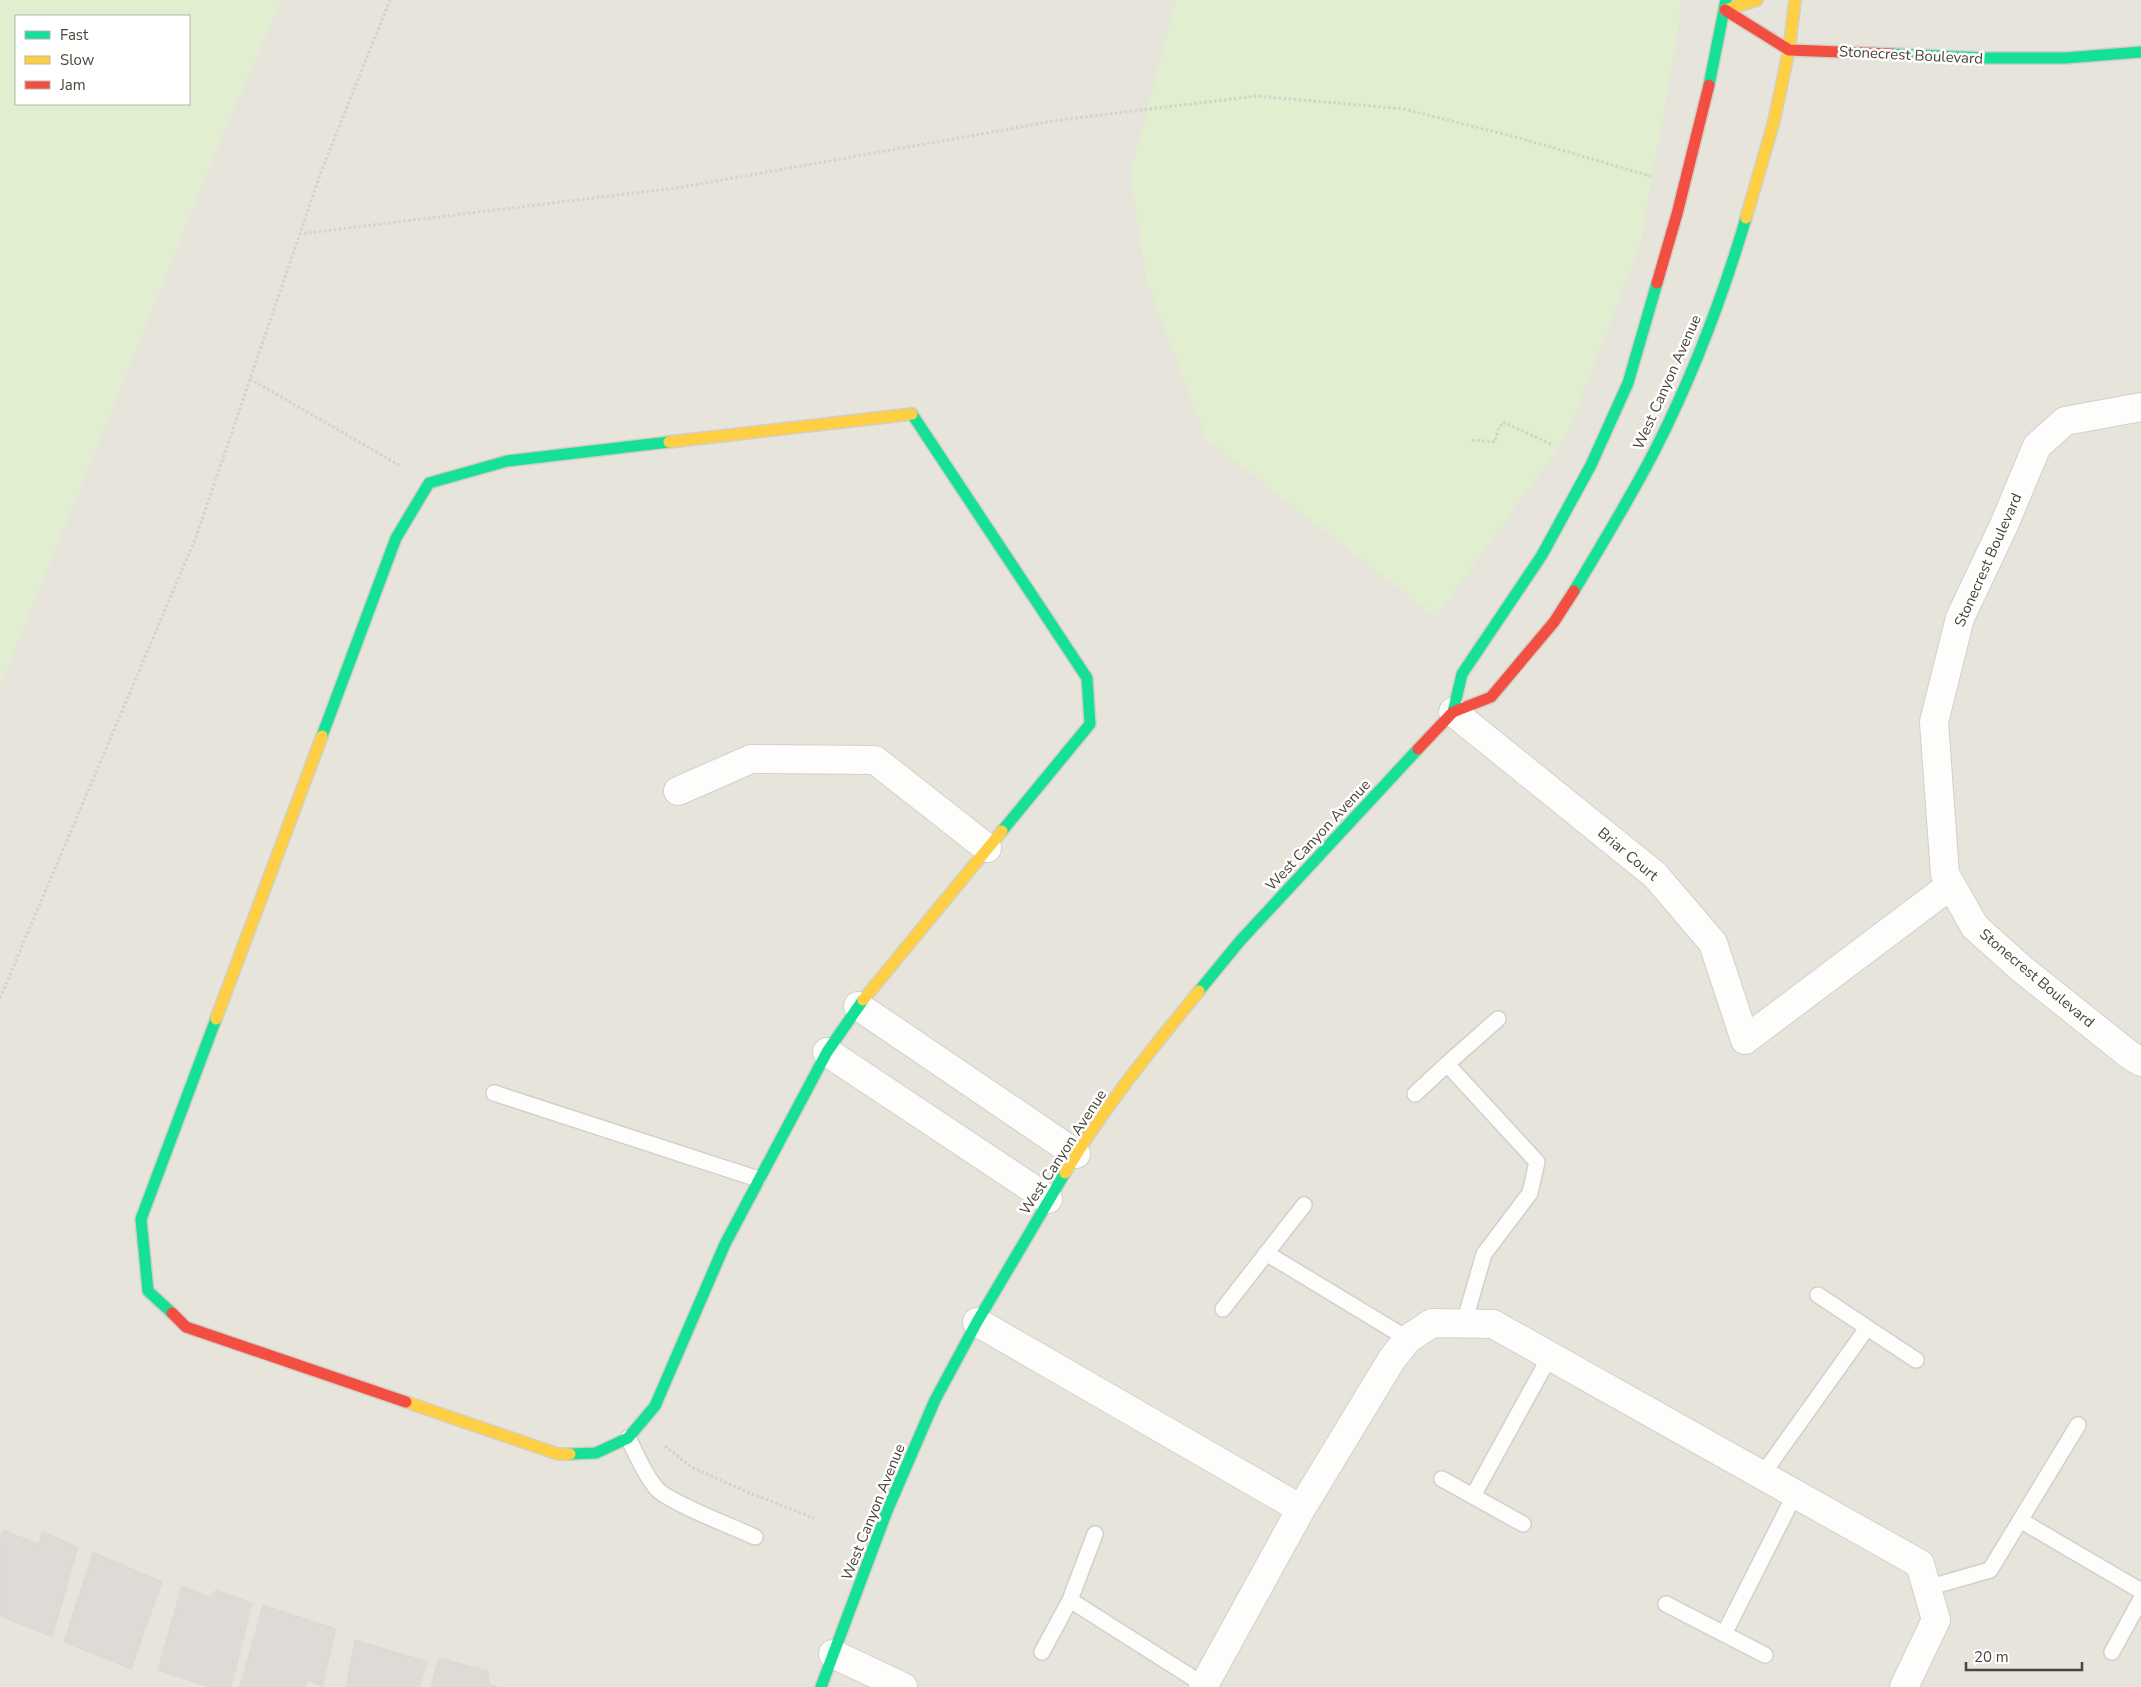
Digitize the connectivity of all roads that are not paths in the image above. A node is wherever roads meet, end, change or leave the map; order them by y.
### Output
1 (1756, 0) edge
2 (1795, 0) edge
3 (1725, 5) edge
4 (1789, 50) junction
5 (2141, 52) edge
6 (2141, 407) edge
7 (1453, 712) junction
8 (678, 791) dead end
9 (987, 848) junction
10 (1951, 885) junction
11 (858, 1006) junction
12 (1498, 1019) dead end
13 (827, 1052) junction
14 (2141, 1062) edge
15 (1447, 1064) junction
16 (494, 1093) dead end
17 (1415, 1094) dead end
18 (1076, 1154) junction
19 (758, 1179) junction
20 (1048, 1199) junction
21 (1304, 1205) dead end
22 (1266, 1253) junction
23 (1818, 1295) dead end
24 (1223, 1309) dead end
25 (977, 1322) junction
26 (1464, 1324) junction
27 (1867, 1328) junction
28 (1408, 1340) junction
29 (1550, 1356) junction
30 (1916, 1360) dead end
31 (2078, 1425) dead end
32 (628, 1438) junction
33 (1762, 1475) junction
34 (1442, 1479) dead end
35 (1795, 1494) junction
36 (1473, 1496) junction
37 (1301, 1509) junction
38 (2020, 1520) junction
39 (1523, 1524) dead end
40 (1095, 1534) dead end
41 (756, 1537) dead end
42 (1927, 1588) junction
43 (2141, 1592) edge
44 (2141, 1599) edge
45 (1070, 1600) junction
46 (1666, 1604) dead end
47 (1724, 1634) junction
48 (1042, 1652) dead end
49 (2112, 1652) dead end
50 (833, 1654) junction
51 (1765, 1655) dead end
52 (1204, 1686) edge
53 (821, 1687) edge
54 (903, 1687) edge
55 (1904, 1687) edge

1 - 3 street
2 - 4 street, West Canyon Avenue
3 - 4 street, Stonecrest Boulevard
3 - 7 street, West Canyon Avenue
4 - 5 street, Stonecrest Boulevard
4 - 7 street, West Canyon Avenue
6 - 10 street, Stonecrest Boulevard
7 - 10 street, Briar Court
7 - 18 street, West Canyon Avenue
8 - 9 street
9 - 11 street
9 - 32 street
10 - 14 street, Stonecrest Boulevard
11 - 13 street
11 - 18 street
12 - 15 lane
13 - 19 street
13 - 20 street
15 - 17 lane
15 - 26 lane
16 - 19 lane
18 - 20 street, West Canyon Avenue
19 - 32 street
20 - 25 street, West Canyon Avenue
21 - 22 lane
22 - 24 lane
22 - 28 lane
23 - 27 lane
25 - 37 street
25 - 50 street, West Canyon Avenue
26 - 28 street
26 - 29 street
27 - 30 lane
27 - 33 lane
28 - 37 street
29 - 33 street
29 - 36 lane
31 - 38 lane
32 - 41 lane
33 - 35 street
34 - 36 lane
35 - 42 street
35 - 47 lane
36 - 39 lane
37 - 52 street
38 - 42 lane
38 - 43 lane
40 - 45 lane
42 - 55 street
44 - 49 lane
45 - 48 lane
45 - 52 lane
46 - 47 lane
47 - 51 lane
50 - 53 street, West Canyon Avenue
50 - 54 street

